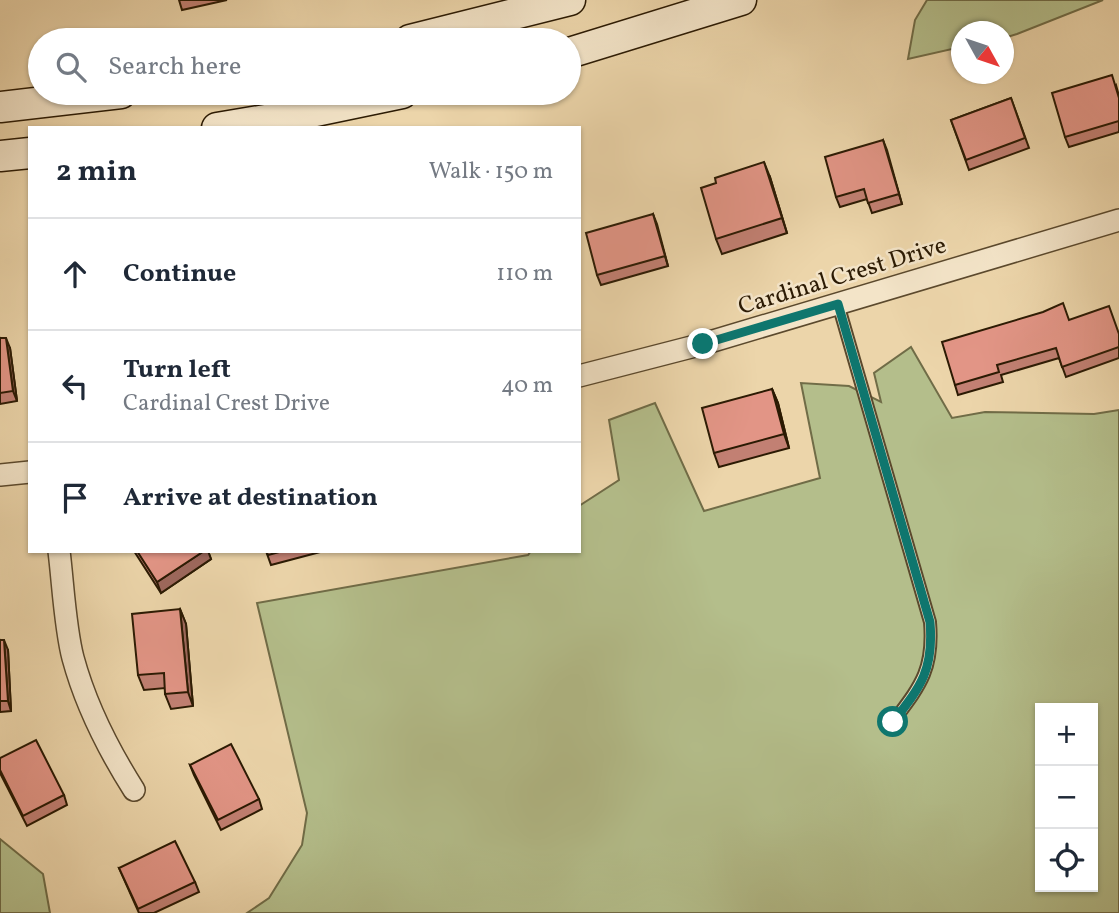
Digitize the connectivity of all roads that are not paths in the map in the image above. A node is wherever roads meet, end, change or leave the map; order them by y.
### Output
1 (570, 0) edge
2 (741, 0) edge
3 (458, 28) edge
4 (581, 49) edge
5 (28, 104) edge
6 (344, 105) edge
7 (0, 107) edge
8 (229, 126) edge
9 (28, 153) edge
10 (0, 156) edge
11 (1119, 220) edge
12 (838, 304) junction
13 (581, 375) edge
14 (28, 472) edge
15 (0, 475) edge
16 (59, 553) edge
17 (893, 722) dead end
18 (134, 790) dead end

1 - 3 main road
2 - 4 main road
5 - 7 main road
6 - 8 main road
9 - 10 main road
11 - 12 street, Cardinal Crest Drive
12 - 13 street, Cardinal Crest Drive
12 - 17 lane
14 - 15 street
16 - 18 street

